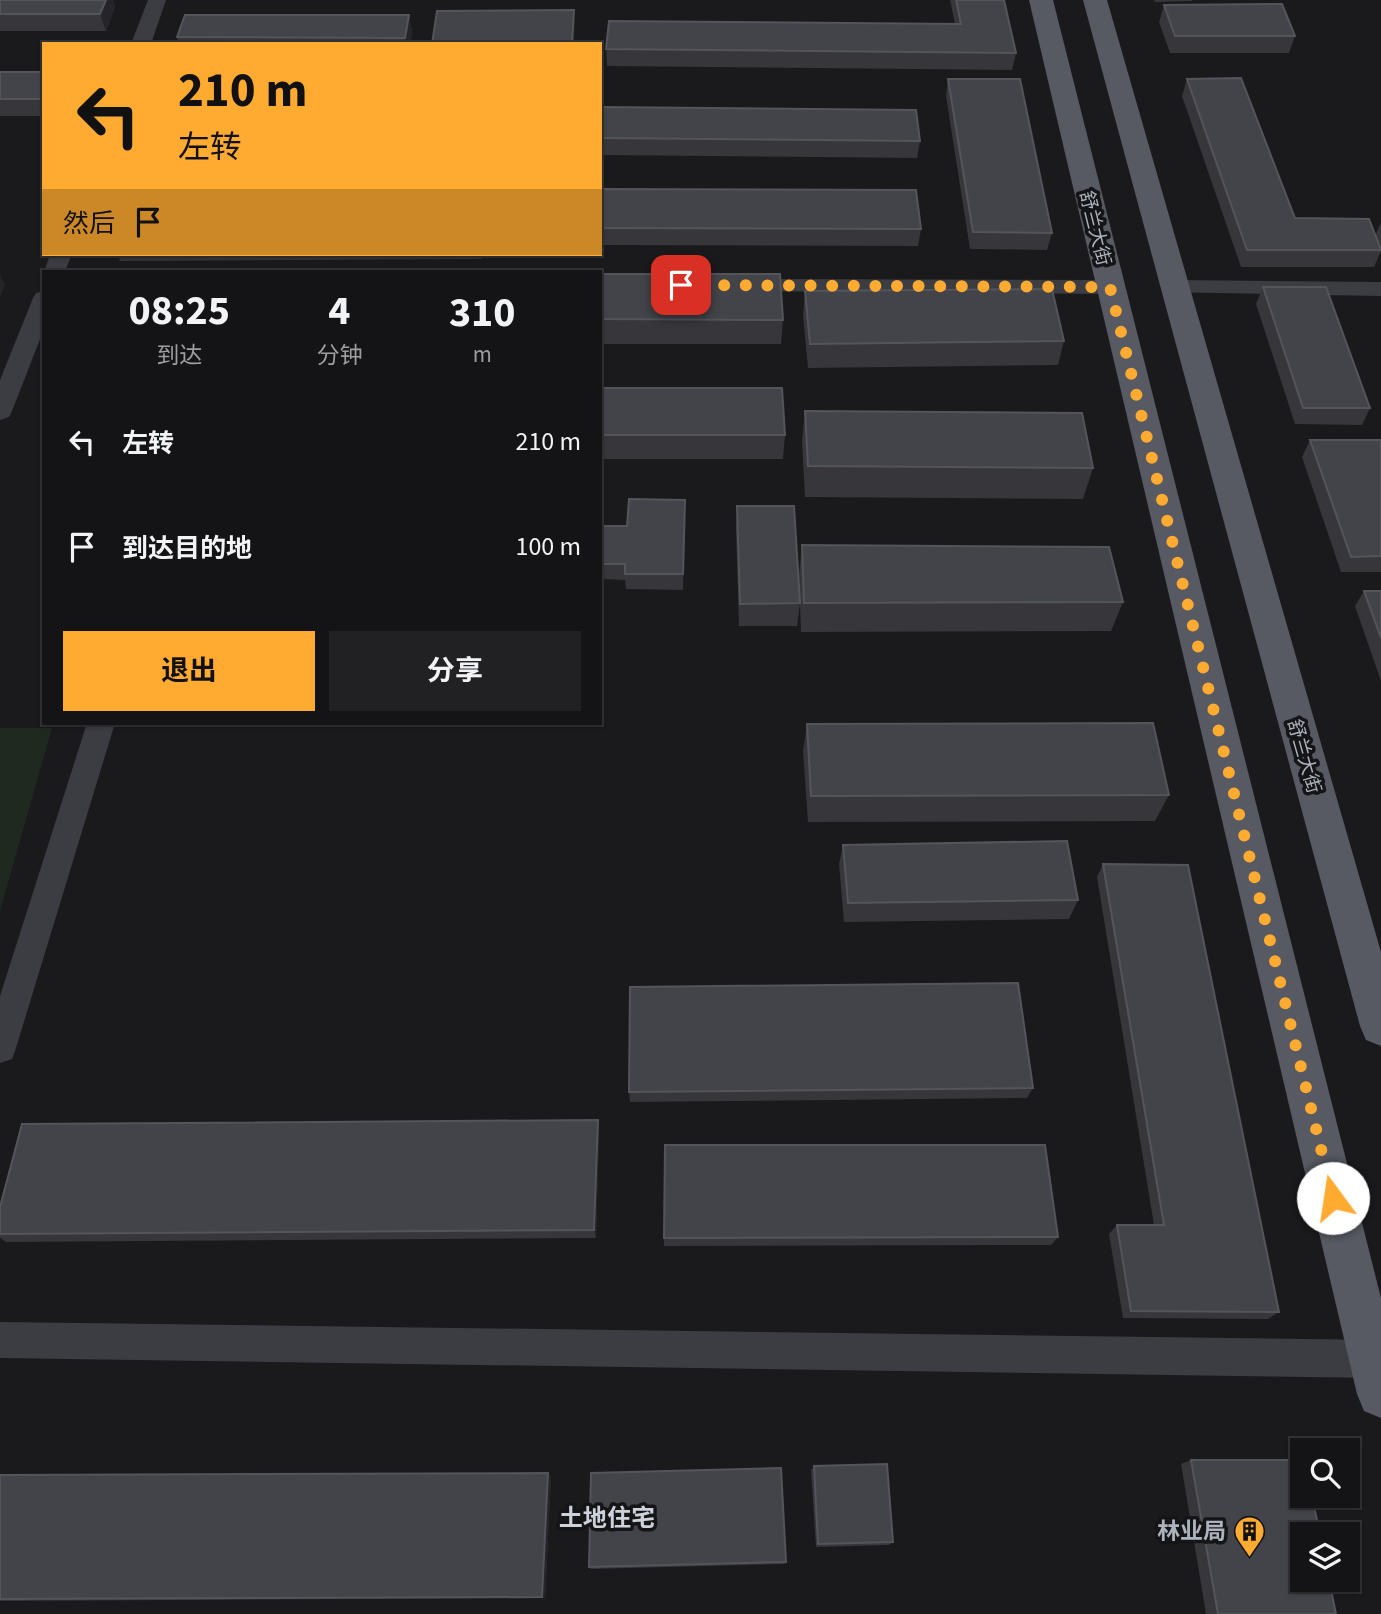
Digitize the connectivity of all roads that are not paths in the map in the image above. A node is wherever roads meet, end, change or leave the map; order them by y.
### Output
1 (157, 0) edge
2 (1041, 0) edge
3 (1095, 0) edge
4 (142, 42) edge
5 (710, 286) edge
6 (1110, 287) junction
7 (1174, 287) junction
8 (1381, 289) edge
9 (42, 303) edge
10 (0, 411) edge
11 (100, 725) edge
12 (1381, 1026) edge
13 (0, 1048) edge
14 (0, 1340) edge
15 (1377, 1359) edge
16 (1381, 1394) edge

1 - 4 street
2 - 6 main road, 舒兰大街
3 - 7 main road, 舒兰大街
5 - 6 street
6 - 15 main road, 舒兰大街
7 - 8 street
7 - 12 main road, 舒兰大街
9 - 10 street
11 - 13 street
14 - 15 street
15 - 16 main road, 舒兰大街

